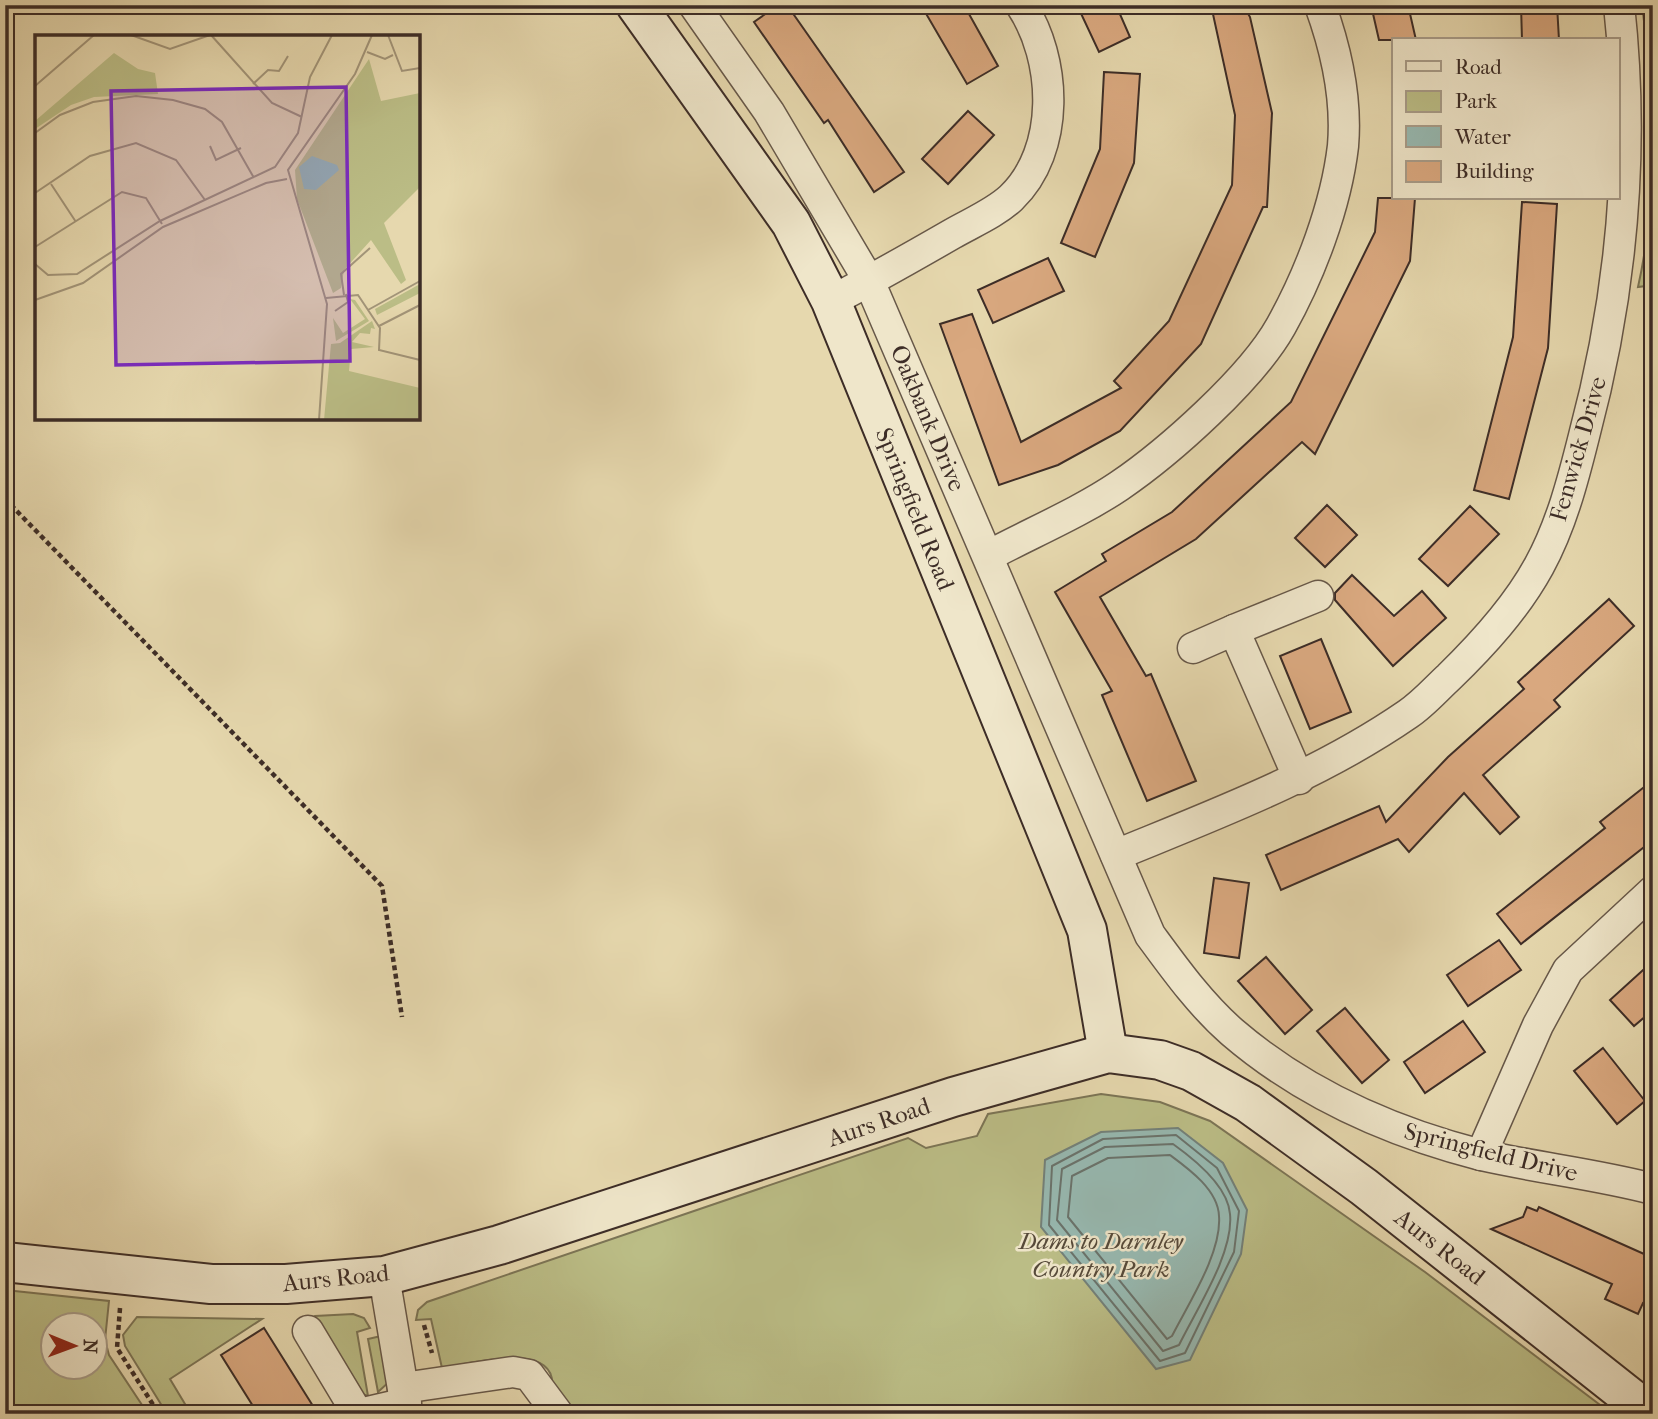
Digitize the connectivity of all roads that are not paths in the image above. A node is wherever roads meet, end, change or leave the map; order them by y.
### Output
1 (636, 5) edge
2 (694, 5) edge
3 (1021, 5) edge
4 (1320, 5) edge
5 (1619, 5) edge
6 (869, 281) junction
7 (831, 301) junction
8 (988, 556) junction
9 (1318, 596) dead end
10 (1234, 630) junction
11 (1193, 648) dead end
12 (1299, 779) junction
13 (1116, 855) junction
14 (1653, 891) edge
15 (1108, 1053) junction
16 (1481, 1154) junction
17 (1653, 1189) edge
18 (5, 1262) edge
19 (384, 1276) junction
20 (308, 1331) dead end
21 (405, 1402) edge
22 (558, 1414) edge
23 (1651, 1414) edge

1 - 7 street, Springfield Road
2 - 6 street, Oakbank Drive
3 - 6 street
4 - 8 street
5 - 12 street, Fenwick Drive
6 - 7 street
6 - 8 street, Oakbank Drive
7 - 15 street, Springfield Road
8 - 13 street, Oakbank Drive
9 - 10 street
10 - 11 street
10 - 12 street
12 - 13 street, Fenwick Drive
13 - 16 street, Springfield Drive
14 - 16 street
15 - 19 street, Aurs Road
15 - 23 street, Aurs Road
16 - 17 street, Springfield Drive
18 - 19 street, Aurs Road
19 - 21 street
20 - 21 street
21 - 22 street

